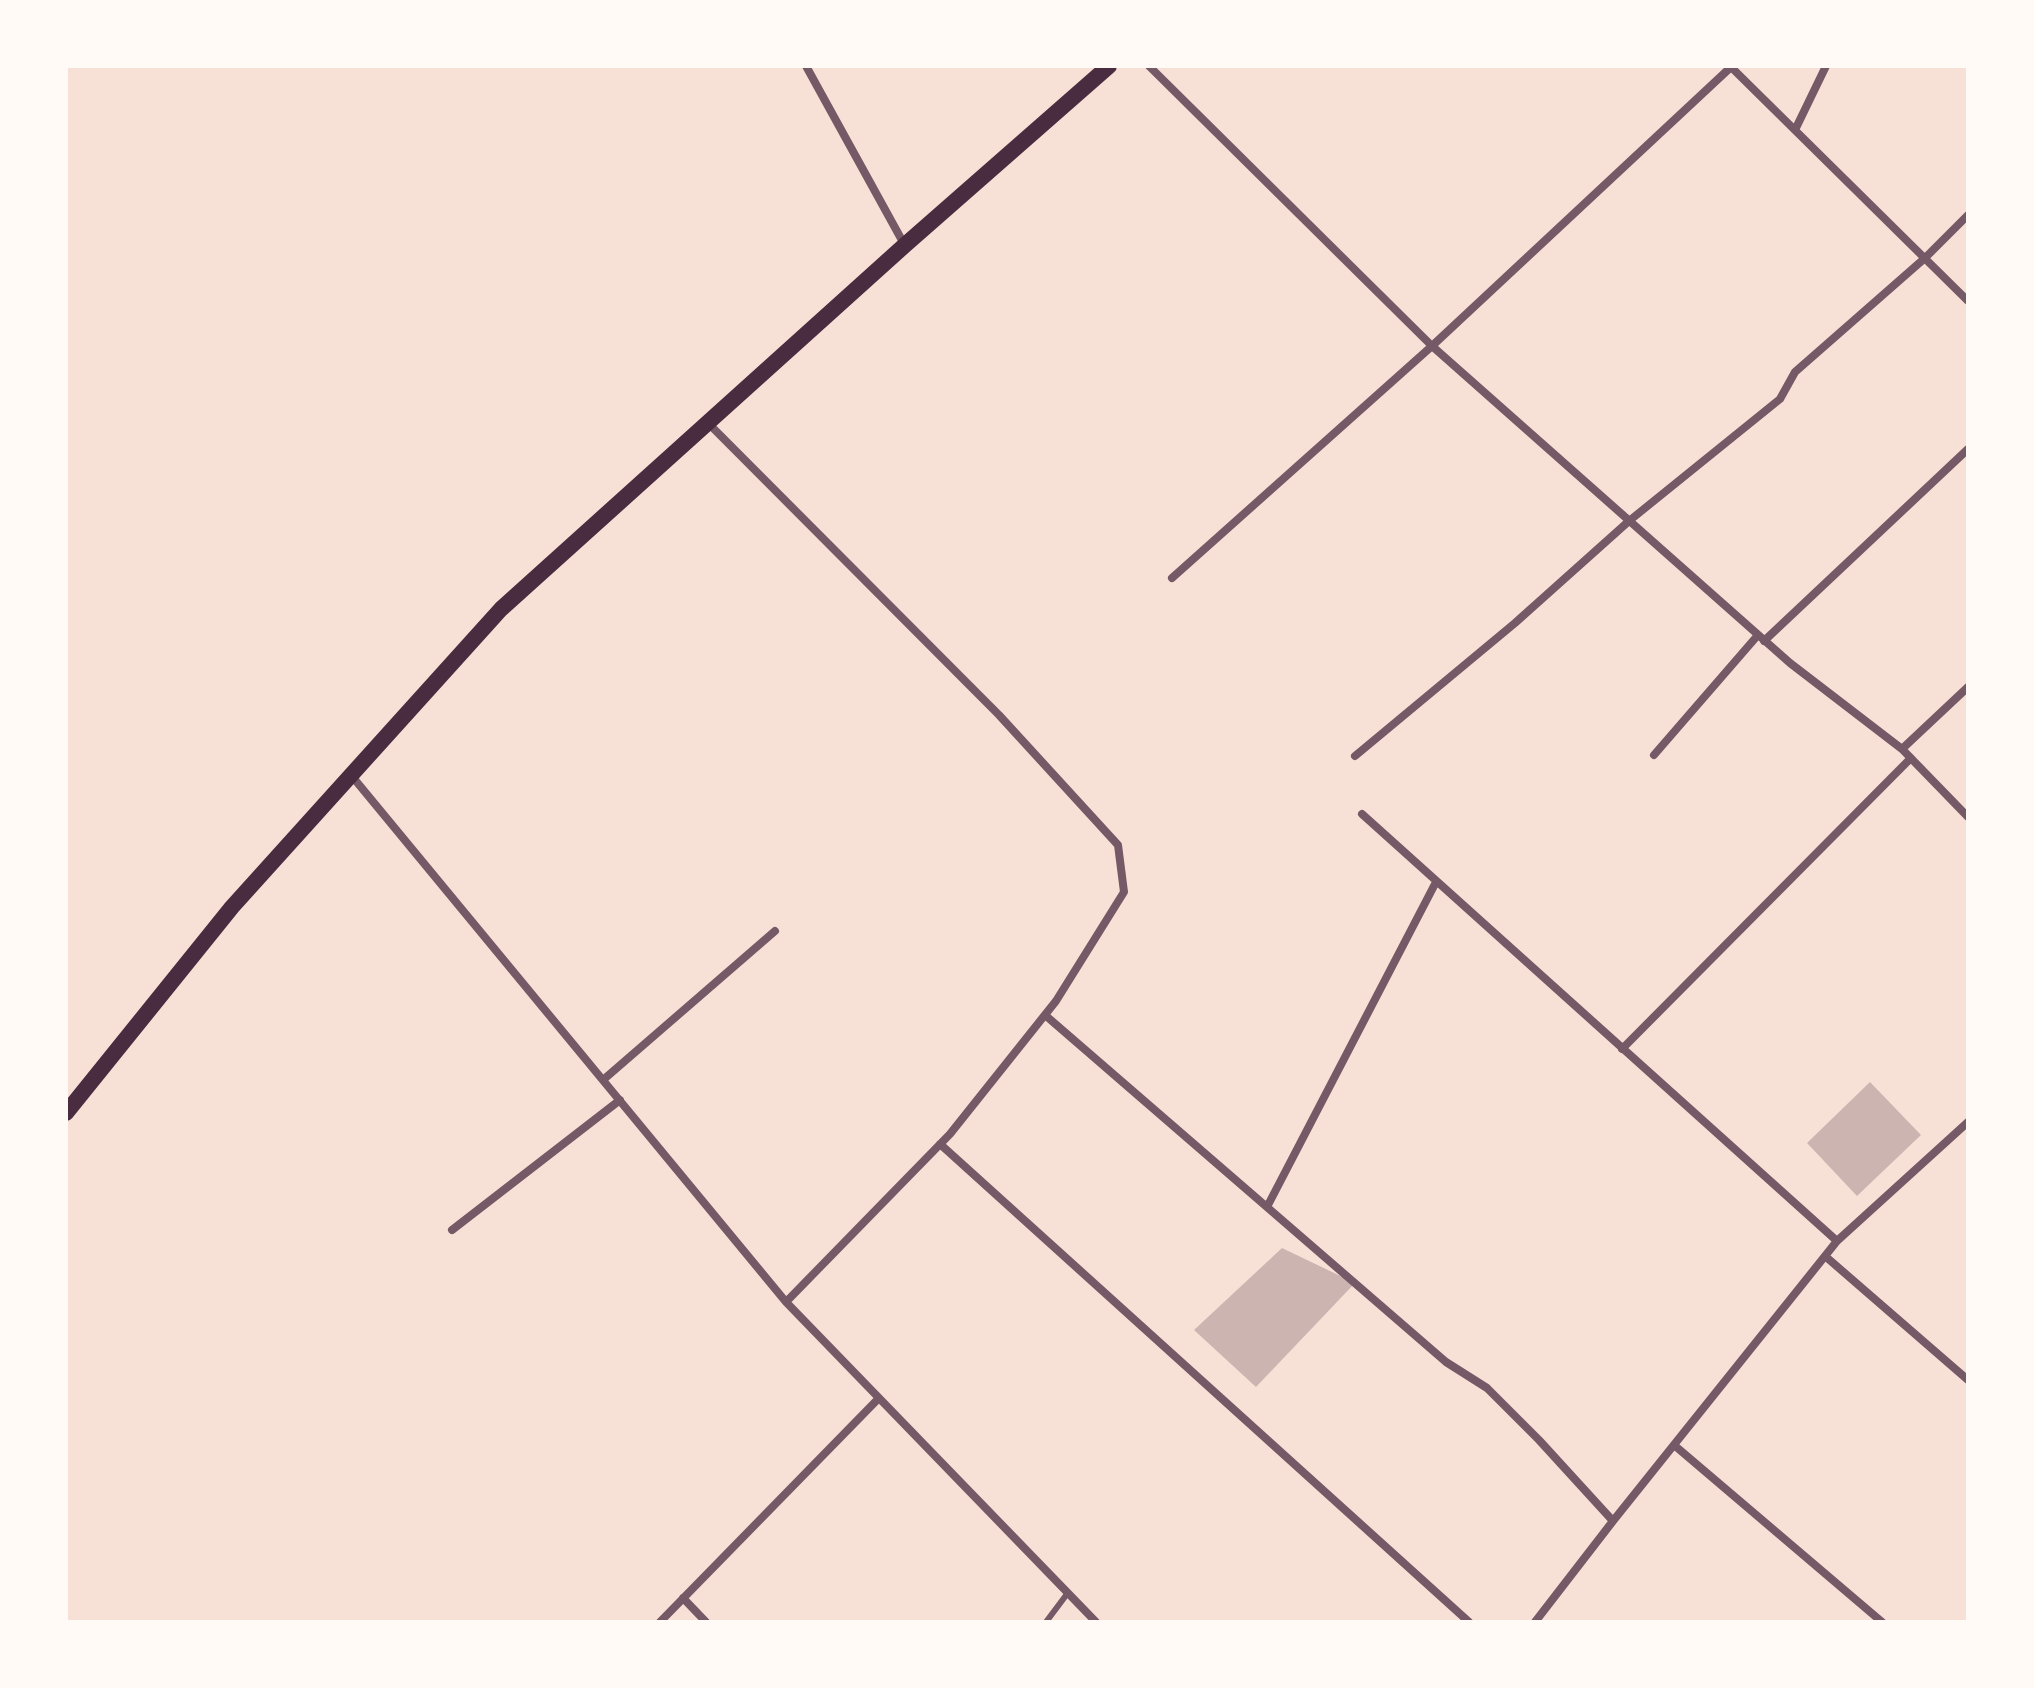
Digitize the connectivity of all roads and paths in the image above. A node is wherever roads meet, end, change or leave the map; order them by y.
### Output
1 (806, 66) edge
2 (1109, 66) edge
3 (1149, 66) edge
4 (1731, 66) edge
5 (1826, 66) edge
6 (1795, 130) junction
7 (1968, 215) edge
8 (905, 245) junction
9 (1925, 258) junction
10 (1968, 301) edge
11 (1432, 346) junction
12 (707, 423) junction
13 (1968, 449) edge
14 (1629, 521) junction
15 (1172, 578) dead end
16 (1761, 638) junction
17 (1968, 687) edge
18 (1902, 749) junction
19 (1654, 755) dead end
20 (1355, 756) dead end
21 (1911, 758) junction
22 (351, 775) junction
23 (1362, 814) dead end
24 (1968, 817) edge
25 (1436, 882) junction
26 (775, 931) dead end
27 (1045, 1015) junction
28 (1622, 1049) junction
29 (603, 1080) junction
30 (620, 1100) junction
31 (66, 1113) edge
32 (1968, 1122) edge
33 (940, 1144) junction
34 (1267, 1207) junction
35 (452, 1230) dead end
36 (1837, 1241) junction
37 (1825, 1256) junction
38 (786, 1302) junction
39 (1968, 1380) edge
40 (879, 1398) junction
41 (1674, 1445) junction
42 (1613, 1521) junction
43 (1067, 1594) junction
44 (683, 1598) junction
45 (660, 1622) edge
46 (706, 1622) edge
47 (1046, 1622) edge
48 (1096, 1622) edge
49 (1469, 1622) edge
50 (1535, 1622) edge
51 (1882, 1622) edge

1 - 8 street
2 - 8 main road
3 - 11 street
4 - 6 street
4 - 11 street
5 - 6 street
6 - 9 street
7 - 9 street
8 - 12 main road
9 - 10 street
9 - 14 street
11 - 14 street
11 - 15 street
12 - 22 main road
12 - 27 street
13 - 16 street
14 - 16 street
14 - 20 street
16 - 18 street
16 - 19 street
17 - 18 street
18 - 21 street
21 - 24 street
21 - 28 street
22 - 29 street
22 - 31 main road
23 - 25 street
25 - 28 street
25 - 34 street
26 - 29 street
27 - 33 street
27 - 34 street
28 - 36 street
29 - 30 street
30 - 35 street
30 - 38 street
32 - 36 street
33 - 38 street
33 - 49 street
34 - 42 street
36 - 37 street
37 - 39 street
37 - 41 street
38 - 40 street
40 - 43 street
40 - 44 street
41 - 42 street
41 - 51 street
42 - 50 street
43 - 47 lane
43 - 48 street
44 - 45 street
44 - 46 street

